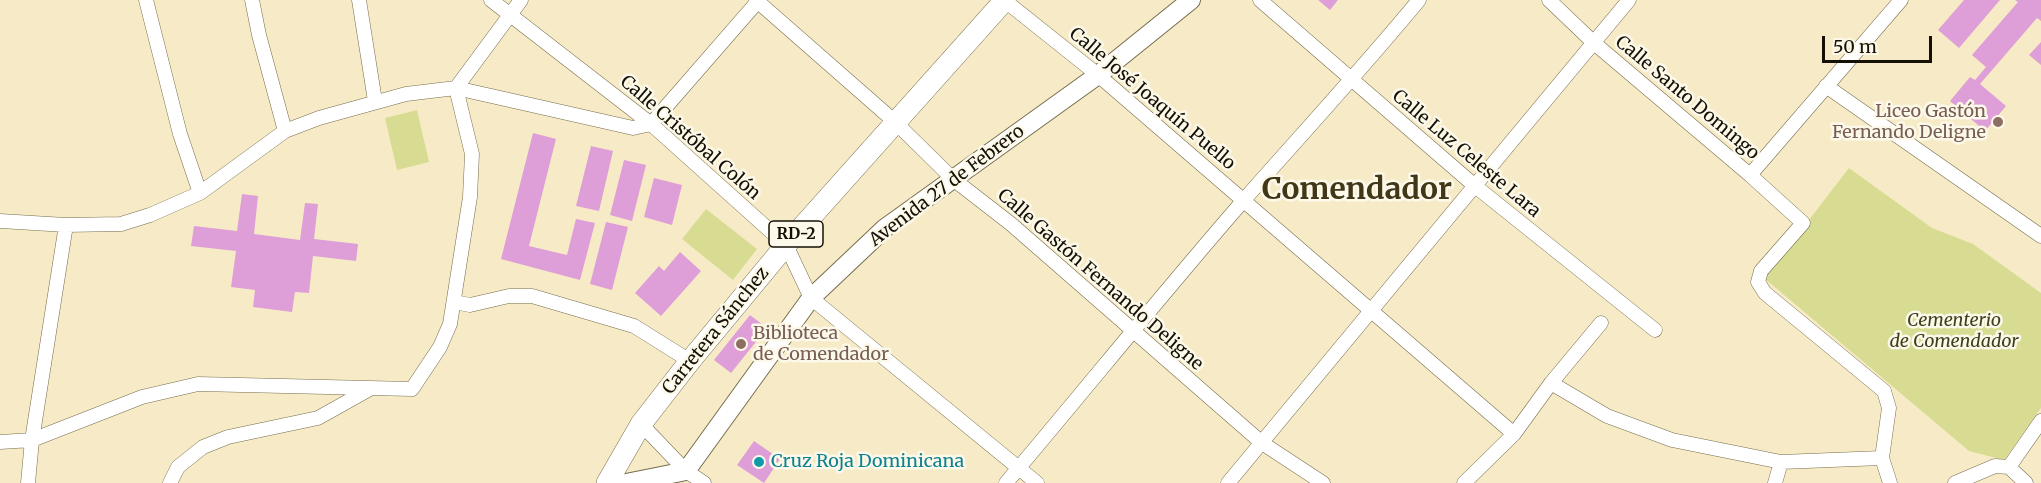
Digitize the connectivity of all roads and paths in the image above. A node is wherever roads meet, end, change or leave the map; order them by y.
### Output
1 (146, 0) edge
2 (252, 0) edge
3 (358, 0) edge
4 (491, 0) edge
5 (521, 0) edge
6 (1004, 0) edge
7 (1191, 0) edge
8 (1260, 0) edge
9 (1419, 0) edge
10 (1549, 0) edge
11 (1629, 0) edge
12 (1901, 0) edge
13 (758, 1) edge
14 (510, 13) junction
15 (1593, 43) junction
16 (1098, 75) junction
17 (1352, 82) junction
18 (1826, 86) junction
19 (456, 88) junction
20 (375, 101) junction
21 (894, 122) junction
22 (651, 124) junction
23 (285, 131) junction
24 (1750, 175) junction
25 (953, 179) junction
26 (1474, 186) junction
27 (200, 193) junction
28 (1244, 200) junction
29 (0, 220) edge
30 (66, 225) junction
31 (2041, 236) edge
32 (786, 245) junction
33 (811, 298) junction
34 (454, 302) junction
35 (1372, 309) junction
36 (1601, 323) dead end
37 (1655, 330) dead end
38 (1132, 331) junction
39 (690, 361) junction
40 (1551, 383) junction
41 (370, 388) junction
42 (2041, 421) edge
43 (641, 424) junction
44 (1514, 434) junction
45 (32, 440) junction
46 (0, 442) edge
47 (1262, 443) junction
48 (1882, 458) junction
49 (1781, 462) junction
50 (2009, 466) junction
51 (1019, 468) junction
52 (686, 471) junction
53 (28, 483) edge
54 (170, 483) edge
55 (607, 483) edge
56 (626, 483) edge
57 (704, 483) edge
58 (1006, 483) edge
59 (1037, 483) edge
60 (1228, 483) edge
61 (1323, 483) edge
62 (1464, 483) edge
63 (1775, 483) edge
64 (1890, 483) edge
65 (1955, 483) edge
66 (2026, 483) edge

1 - 27 street
2 - 23 street
3 - 20 street
4 - 14 street, Calle Cristóbal Colón
5 - 14 street
6 - 16 street, Calle José Joaquín Puello
6 - 21 main road, Carretera Sánchez / RD-2
7 - 16 street, Avenida 27 de Febrero
8 - 17 street, Calle Luz Celeste Lara
9 - 17 street
10 - 15 street, Calle Santo Domingo
11 - 15 street
12 - 18 street
13 - 21 street, Calle Gastón Fernando Deligne
13 - 22 street
14 - 19 street
14 - 22 street, Calle Cristóbal Colón
15 - 24 street, Calle Santo Domingo
15 - 26 street
16 - 25 street, Avenida 27 de Febrero
16 - 28 street, Calle José Joaquín Puello
17 - 26 street, Calle Luz Celeste Lara
17 - 28 street
18 - 24 street
18 - 31 street
19 - 20 street
19 - 22 street
19 - 34 street
20 - 23 street
21 - 25 street, Calle Gastón Fernando Deligne
21 - 32 main road, Carretera Sánchez / RD-2
22 - 32 street, Calle Cristóbal Colón
23 - 27 street
24 - 48 street, Calle Santo Domingo
25 - 33 street, Avenida 27 de Febrero
25 - 38 street, Calle Gastón Fernando Deligne
26 - 35 street
26 - 37 street, Calle Luz Celeste Lara
27 - 30 street
28 - 35 street, Calle José Joaquín Puello
28 - 38 street
29 - 30 street
30 - 45 street
32 - 33 street, Calle Cristóbal Colón
32 - 39 main road, Carretera Sánchez / RD-2
33 - 51 street, Calle Cristóbal Colón
33 - 52 street, Avenida 27 de Febrero
34 - 39 street
34 - 41 street
35 - 44 street, Calle José Joaquín Puello
35 - 47 street
36 - 40 street
38 - 47 street, Calle Gastón Fernando Deligne
38 - 51 street
39 - 43 main road, Carretera Sánchez / RD-2
40 - 44 street
40 - 49 street
41 - 45 street
41 - 54 street
42 - 50 street
43 - 52 street
43 - 55 main road, Carretera Sánchez / RD-2
44 - 62 street
45 - 46 street
45 - 53 street
47 - 60 street
47 - 61 street, Calle Gastón Fernando Deligne
48 - 49 street
48 - 64 street
49 - 63 street
50 - 65 street
50 - 66 street
51 - 58 street
51 - 59 street, Calle Cristóbal Colón
52 - 56 street
52 - 57 street

